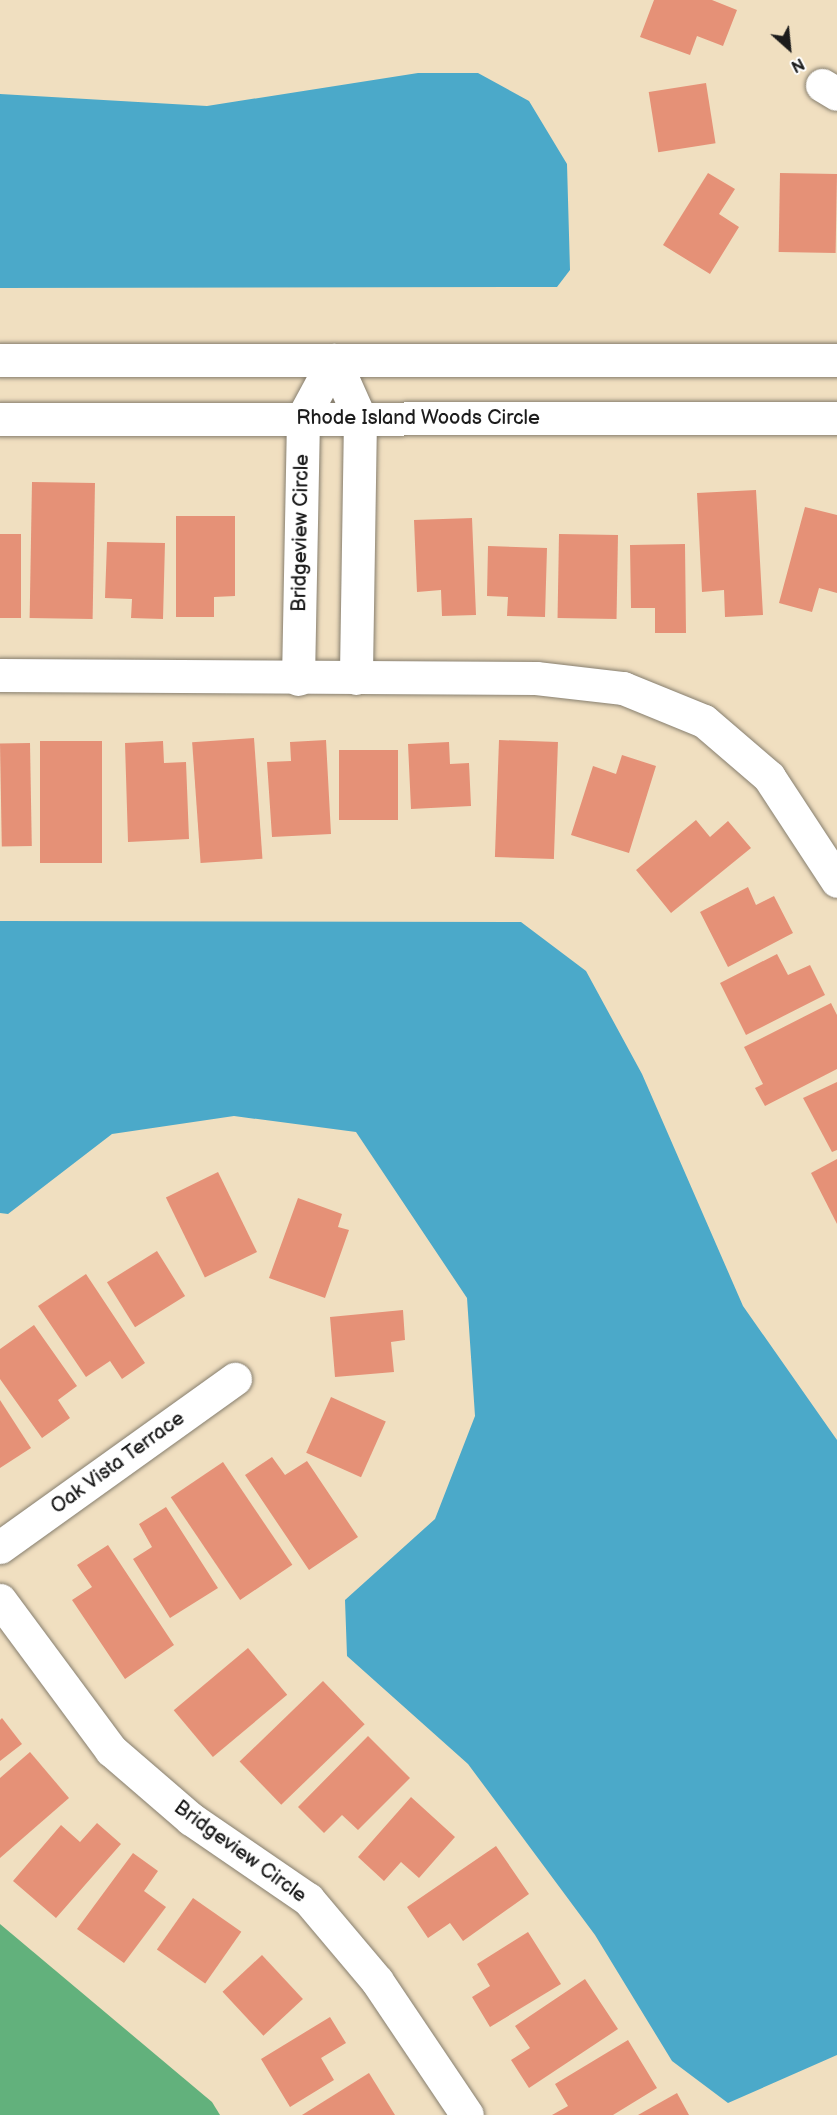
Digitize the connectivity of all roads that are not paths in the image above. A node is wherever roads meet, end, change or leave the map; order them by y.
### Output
1 (0, 360) edge
2 (334, 360) junction
3 (837, 360) edge
4 (303, 417) junction
5 (360, 418) junction
6 (837, 418) edge
7 (0, 419) edge
8 (0, 675) edge
9 (356, 678) junction
10 (298, 679) junction
11 (837, 881) edge
12 (235, 1378) dead end
13 (0, 1547) edge
14 (0, 1600) edge
15 (467, 2115) edge

1 - 2 street
2 - 3 street
2 - 4 street, Bridgeview Circle
2 - 5 street
4 - 5 street, Rhode Island Woods Circle
4 - 7 street, Rhode Island Woods Circle
4 - 10 street, Bridgeview Circle
5 - 6 street, Rhode Island Woods Circle
5 - 9 street
8 - 10 street
9 - 10 street
9 - 11 street
12 - 13 street, Oak Vista Terrace
14 - 15 street, Bridgeview Circle

